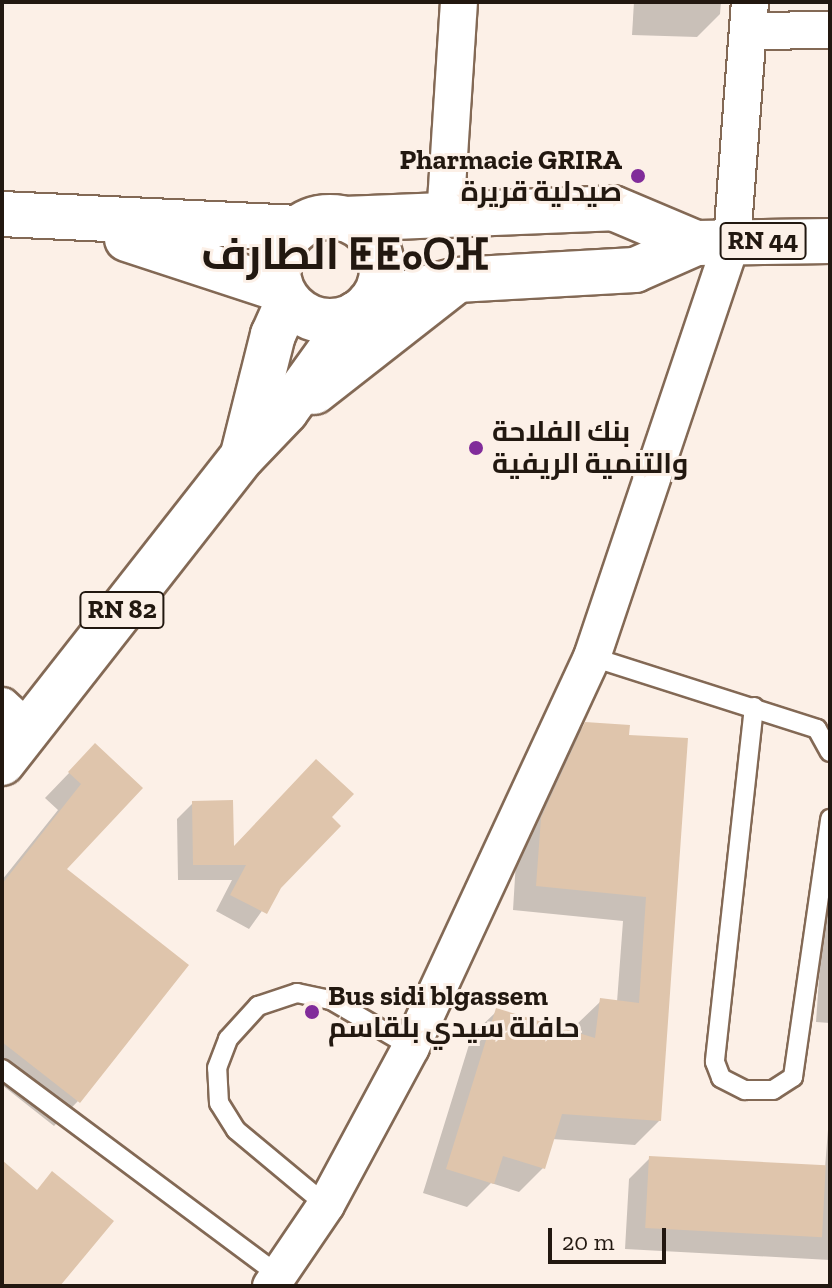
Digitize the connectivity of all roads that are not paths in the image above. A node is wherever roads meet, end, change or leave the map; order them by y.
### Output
1 (459, 2) edge
2 (750, 17) edge
3 (830, 30) edge
4 (2, 214) edge
5 (445, 218) junction
6 (55, 219) junction
7 (344, 219) junction
8 (297, 228) junction
9 (830, 241) edge
10 (714, 242) junction
11 (229, 273) junction
12 (457, 280) junction
13 (285, 295) junction
14 (363, 309) junction
15 (272, 400) junction
16 (592, 657) junction
17 (754, 707) junction
18 (11, 733) edge
19 (830, 752) edge
20 (830, 819) edge
21 (411, 1047) junction
22 (2, 1069) edge
23 (326, 1205) junction
24 (274, 1281) edge

1 - 5 street
2 - 3 street
2 - 10 street
4 - 6 main road
5 - 7 main road, RN 44
5 - 10 main road, RN 44
6 - 8 main road
6 - 11 main road
7 - 8 main road
7 - 14 main road
8 - 13 main road
9 - 10 main road, RN 44
10 - 12 main road, RN 44
10 - 16 street
11 - 13 main road
11 - 15 main road
12 - 14 main road, RN 44
12 - 15 main road
13 - 14 main road
13 - 15 main road, RN 82
14 - 15 main road, RN 82
15 - 18 main road, RN 82
16 - 17 lane
16 - 21 street
17 - 19 lane
17 - 20 lane
21 - 23 street
21 - 23 lane
22 - 24 lane
23 - 24 street

